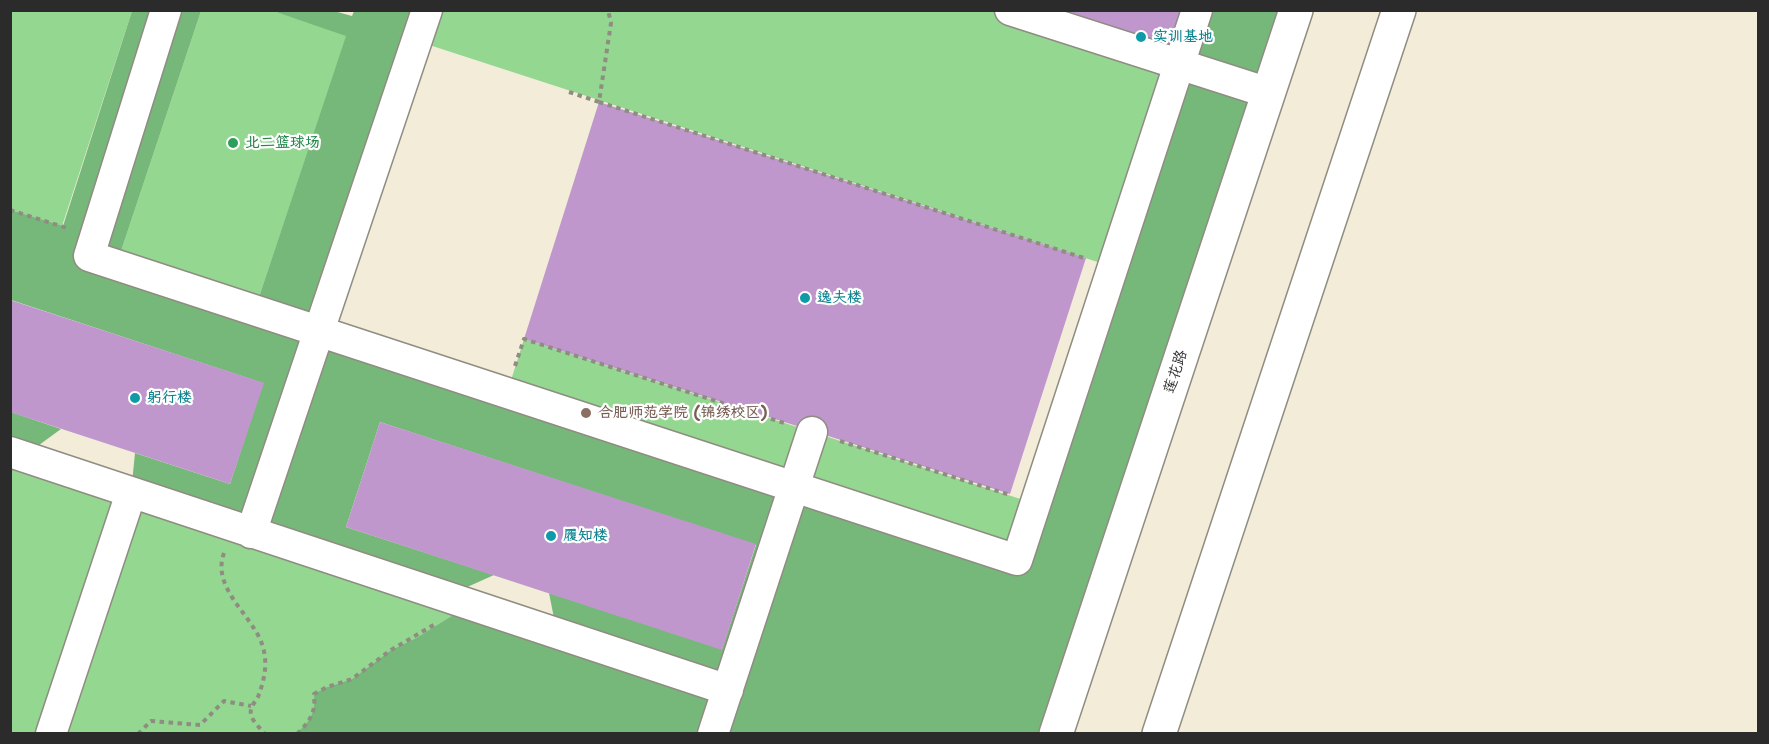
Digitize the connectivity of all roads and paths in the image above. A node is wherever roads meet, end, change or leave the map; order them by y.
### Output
1 (166, 10) edge
2 (427, 10) edge
3 (608, 10) edge
4 (1010, 10) edge
5 (1197, 10) edge
6 (1296, 10) edge
7 (1399, 10) edge
8 (1180, 64) junction
9 (569, 92) dead end
10 (1269, 93) junction
11 (599, 102) junction
12 (10, 210) edge
13 (95, 237) junction
14 (1113, 267) junction
15 (319, 330) junction
16 (524, 339) dead end
17 (812, 432) junction
18 (10, 452) edge
19 (794, 488) junction
20 (131, 493) junction
21 (1036, 504) junction
22 (243, 530) junction
23 (469, 605) junction
24 (728, 690) junction
25 (251, 706) junction
26 (51, 734) edge
27 (138, 734) edge
28 (265, 734) edge
29 (297, 734) edge
30 (713, 734) edge
31 (1056, 734) edge
32 (1159, 734) edge

1 - 13 street
2 - 15 street
3 - 11 path
4 - 8 street
5 - 8 street
6 - 10 main road, 莲花路
7 - 32 main road
8 - 10 street
8 - 14 street
9 - 11 path
10 - 31 main road, 莲花路
11 - 14 path
12 - 13 path
13 - 15 street
14 - 21 street
15 - 19 street
15 - 22 street
16 - 17 path
17 - 19 street
17 - 21 path
18 - 20 street
19 - 21 street
19 - 24 street
20 - 22 street
20 - 26 street
22 - 23 street
22 - 25 path
23 - 24 street
23 - 29 path
24 - 30 street
25 - 27 path
25 - 28 path

